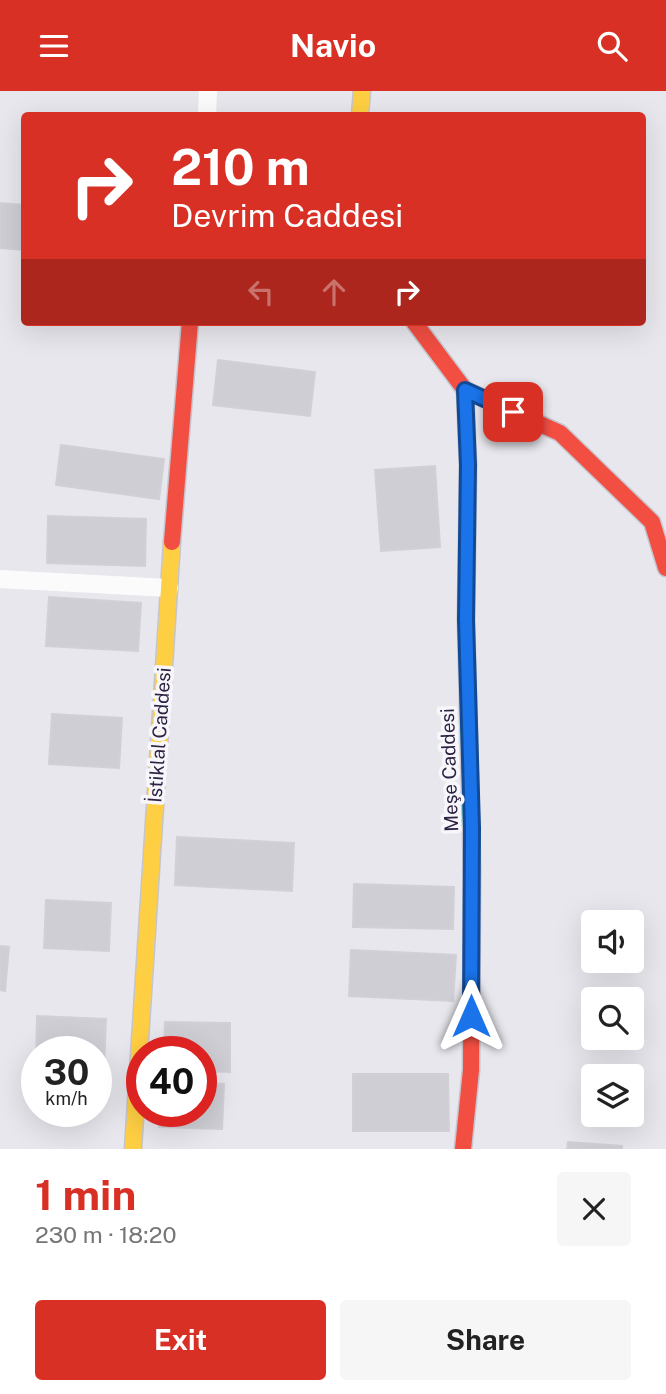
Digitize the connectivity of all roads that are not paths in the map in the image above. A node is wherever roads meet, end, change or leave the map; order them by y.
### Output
1 (208, 91) edge
2 (362, 91) edge
3 (207, 112) edge
4 (360, 112) edge
5 (190, 326) edge
6 (417, 326) edge
7 (465, 390) junction
8 (666, 568) edge
9 (0, 579) edge
10 (169, 588) junction
11 (133, 1149) edge
12 (463, 1149) edge

1 - 3 street
2 - 4 street
5 - 10 street, İstiklal Caddesi
6 - 7 street
7 - 8 street
7 - 12 street, Meşe Caddesi
9 - 10 street
10 - 11 street, İstiklal Caddesi

